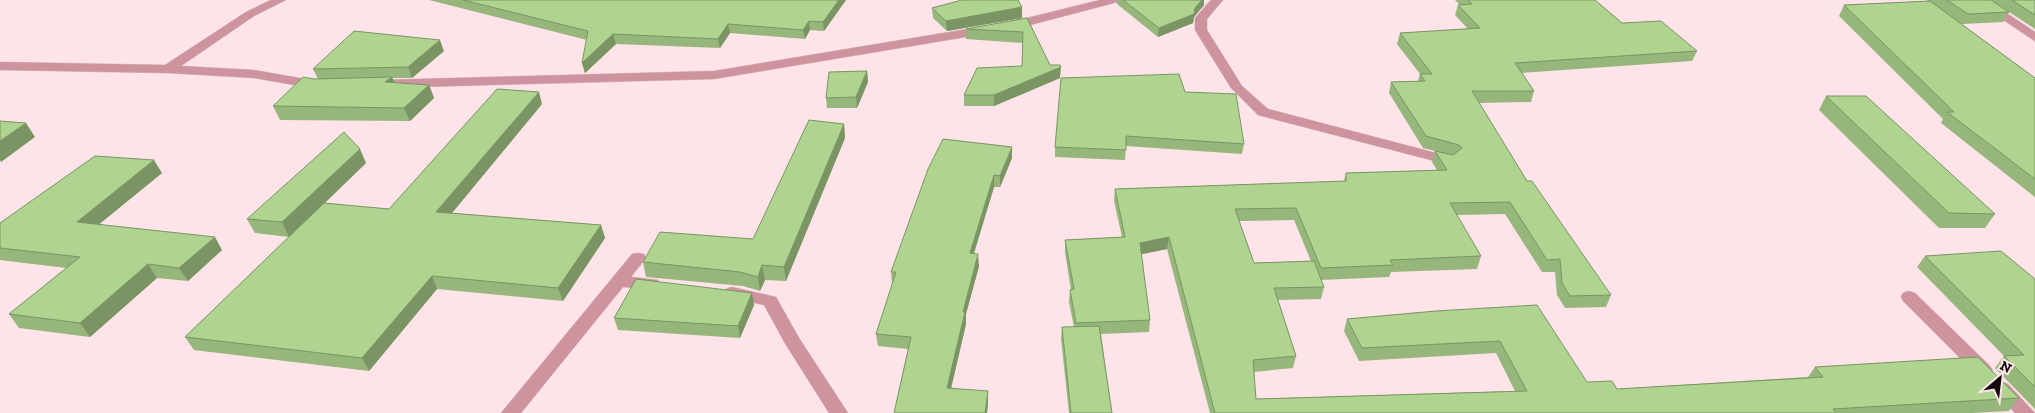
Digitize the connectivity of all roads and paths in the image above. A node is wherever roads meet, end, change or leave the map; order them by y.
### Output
1 (280, 0) edge
2 (1114, 0) edge
3 (1218, 0) edge
4 (1978, 0) edge
5 (2035, 37) edge
6 (0, 66) edge
7 (168, 69) junction
8 (368, 84) edge
9 (329, 86) edge
10 (1450, 161) edge
11 (638, 258) dead end
12 (619, 281) junction
13 (667, 286) edge
14 (714, 291) edge
15 (1909, 297) dead end
16 (510, 413) edge
17 (838, 413) edge
18 (2026, 413) edge

1 - 7 street
2 - 8 street
3 - 10 street
4 - 5 street
6 - 7 street
7 - 9 street
11 - 12 street
12 - 13 street
12 - 16 street
14 - 17 street
15 - 18 street

